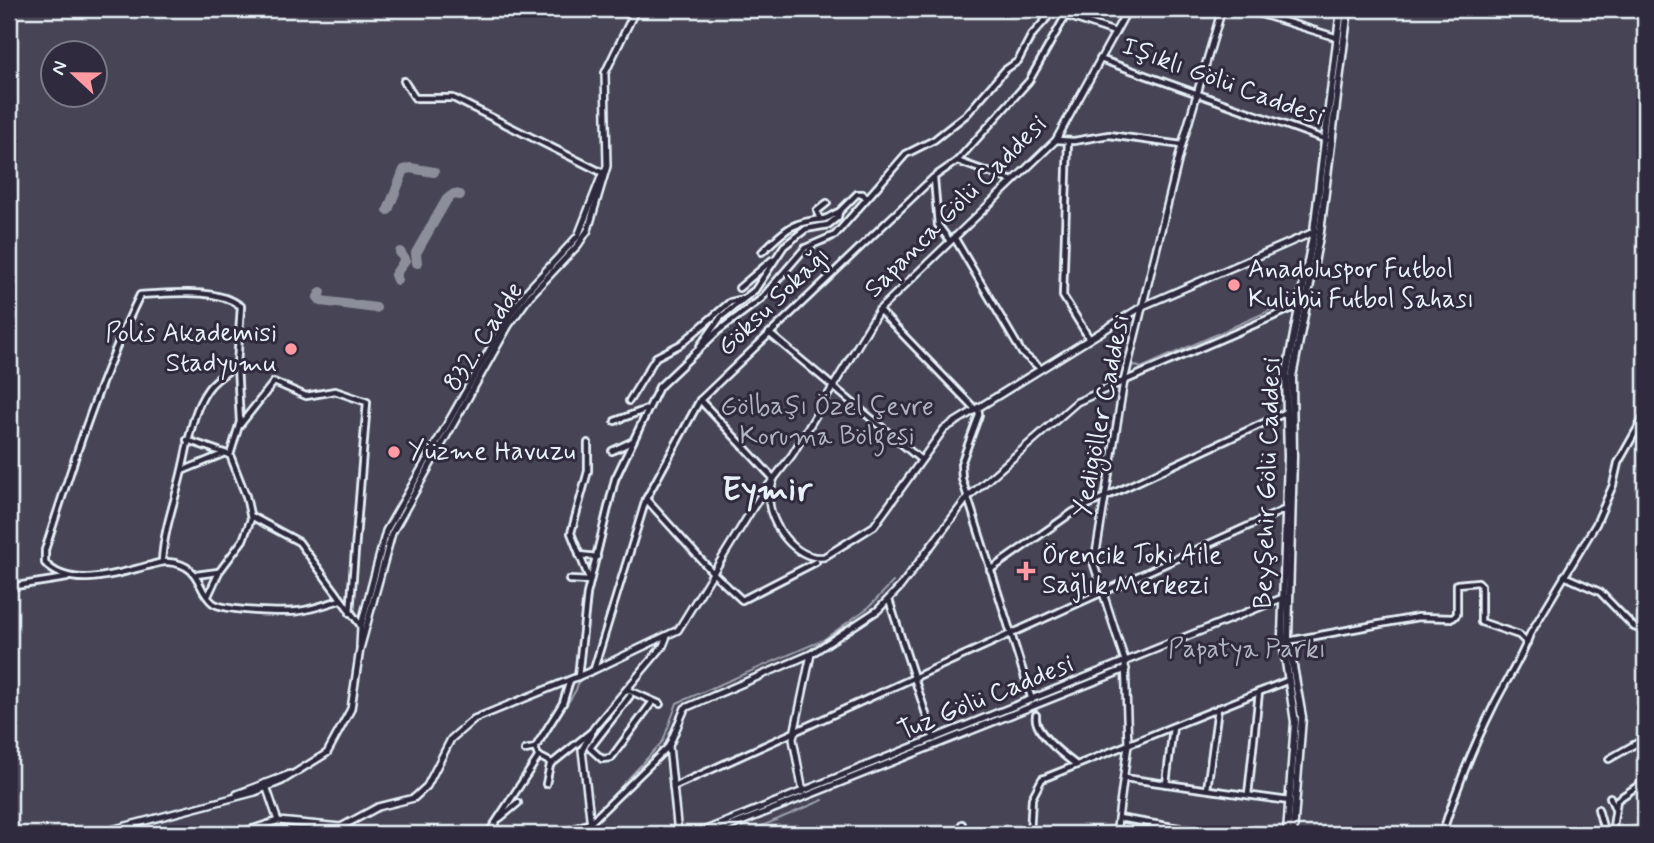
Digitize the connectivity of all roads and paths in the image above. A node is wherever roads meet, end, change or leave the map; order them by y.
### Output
1 (636, 9) edge
2 (1128, 9) edge
3 (1222, 9) edge
4 (1245, 9) edge
5 (1341, 9) edge
6 (1348, 9) edge
7 (1048, 17) dead end
8 (1115, 32) junction
9 (1341, 38) junction
10 (1100, 59) junction
11 (404, 81) dead end
12 (1197, 93) junction
13 (1056, 140) junction
14 (1329, 140) junction
15 (1068, 141) junction
16 (1182, 145) junction
17 (957, 161) junction
18 (602, 172) joint
19 (934, 177) junction
20 (1013, 181) junction
21 (597, 194) junction
22 (866, 198) junction
23 (827, 203) dead end
24 (839, 212) junction
25 (819, 218) junction
26 (1317, 232) junction
27 (952, 239) junction
28 (762, 252) dead end
29 (773, 260) junction
30 (739, 288) dead end
31 (744, 299) junction
32 (1303, 305) junction
33 (1143, 306) junction
34 (879, 310) junction
35 (768, 333) junction
36 (1089, 338) junction
37 (696, 353) junction
38 (237, 365) junction
39 (1040, 368) junction
40 (1124, 381) junction
41 (832, 385) junction
42 (700, 400) junction
43 (629, 401) dead end
44 (649, 409) junction
45 (978, 409) junction
46 (1287, 412) junction
47 (1645, 415) edge
48 (615, 421) dead end
49 (240, 425) junction
50 (187, 440) junction
51 (634, 441) junction
52 (588, 443) dead end
53 (612, 451) dead end
54 (227, 455) junction
55 (920, 460) junction
56 (182, 471) junction
57 (421, 478) junction
58 (774, 479) junction
59 (1105, 496) junction
60 (968, 497) junction
61 (759, 498) junction
62 (769, 498) junction
63 (646, 499) junction
64 (1286, 509) junction
65 (251, 516) junction
66 (578, 555) junction
67 (597, 556) junction
68 (162, 561) junction
69 (816, 562) dead end
70 (990, 570) junction
71 (219, 572) junction
72 (713, 573) junction
73 (195, 575) junction
74 (1564, 576) junction
75 (67, 578) junction
76 (569, 580) dead end
77 (590, 581) junction
78 (9, 587) edge
79 (1102, 591) junction
80 (208, 597) junction
81 (1286, 597) junction
82 (340, 600) junction
83 (889, 600) junction
84 (350, 613) junction
85 (361, 626) junction
86 (1645, 631) edge
87 (1010, 633) junction
88 (667, 636) junction
89 (1288, 640) junction
90 (1527, 643) junction
91 (360, 649) junction
92 (811, 654) junction
93 (1125, 662) junction
94 (1126, 669) junction
95 (594, 670) junction
96 (913, 676) junction
97 (578, 677) junction
98 (1291, 679) junction
99 (570, 680) junction
100 (1259, 692) junction
101 (629, 693) junction
102 (1034, 703) junction
103 (660, 704) dead end
104 (651, 705) dead end
105 (1218, 708) junction
106 (1035, 715) dead end
107 (605, 716) junction
108 (611, 721) junction
109 (1173, 727) junction
110 (794, 731) junction
111 (592, 732) junction
112 (934, 740) junction
113 (1645, 744) edge
114 (1128, 745) junction
115 (668, 746) junction
116 (526, 750) dead end
117 (537, 753) junction
118 (1609, 759) dead end
119 (552, 763) junction
120 (1075, 765) junction
121 (1124, 778) junction
122 (1645, 781) edge
123 (546, 784) dead end
124 (1166, 784) junction
125 (264, 786) junction
126 (673, 787) junction
127 (1207, 789) junction
128 (804, 793) junction
129 (1248, 795) junction
130 (1609, 797) dead end
131 (1290, 802) junction
132 (518, 803) dead end
133 (1598, 809) dead end
134 (1615, 809) junction
135 (1118, 818) junction
136 (497, 820) junction
137 (277, 821) junction
138 (590, 821) junction
139 (962, 824) dead end
140 (96, 834) edge
141 (238, 834) edge
142 (488, 834) edge
143 (559, 834) edge
144 (592, 834) edge
145 (678, 834) edge
146 (696, 834) edge
147 (710, 834) edge
148 (961, 834) edge
149 (1030, 834) edge
150 (1116, 834) edge
151 (1200, 834) edge
152 (1287, 834) edge
153 (1293, 834) edge
154 (1442, 834) edge
155 (1545, 834) edge
156 (1564, 834) edge
157 (1604, 834) edge
158 (1614, 834) edge

1 - 21 street, 832. Cadde
2 - 8 street, Sapanca Gölü Caddesi
3 - 12 street, Yedigöller Caddesi
4 - 9 street
5 - 9 main road, Beyşehir Gölü Caddesi
6 - 9 main road
7 - 22 street
8 - 10 street, Sapanca Gölü Caddesi
8 - 17 street, Göksu Sokağı
9 - 14 main road, Beyşehir Gölü Caddesi
10 - 12 street, Işıklı Gölü Caddesi
10 - 13 street, Sapanca Gölü Caddesi
11 - 18 street
12 - 14 street, Işıklı Gölü Caddesi
12 - 16 street, Yedigöller Caddesi
13 - 15 street
13 - 20 street, Sapanca Gölü Caddesi
14 - 26 main road, Beyşehir Gölü Caddesi
15 - 16 street
15 - 36 street
16 - 33 street, Yedigöller Caddesi
17 - 19 street, Göksu Sokağı
17 - 20 street
18 - 21 street, 832. Cadde
19 - 27 street
19 - 35 street, Göksu Sokağı
20 - 27 street, Sapanca Gölü Caddesi
21 - 57 street, 832. Cadde
22 - 24 street
22 - 37 street
23 - 25 street
24 - 25 street
24 - 29 street
25 - 28 street
26 - 32 main road, Beyşehir Gölü Caddesi
26 - 33 street
27 - 34 street, Sapanca Gölü Caddesi
27 - 39 street
29 - 30 street
29 - 31 street
31 - 37 street
31 - 43 street
32 - 40 street
32 - 46 main road, Beyşehir Gölü Caddesi
32 - 81 main road
33 - 36 street
33 - 40 street, Yedigöller Caddesi
34 - 41 street, Sapanca Gölü Caddesi
34 - 45 street
35 - 41 street
35 - 42 street, Göksu Sokağı
36 - 39 street
37 - 44 street
38 - 49 street
38 - 50 street
38 - 75 street
39 - 45 street
40 - 59 street, Yedigöller Caddesi
40 - 60 street
41 - 55 street
41 - 58 street, Sapanca Gölü Caddesi
42 - 58 street
42 - 63 street, Göksu Sokağı
44 - 48 street
44 - 51 street
45 - 55 street
45 - 60 street
46 - 59 street
46 - 64 main road, Beyşehir Gölü Caddesi
47 - 74 street
49 - 54 street
49 - 84 street
50 - 54 street
50 - 56 street
51 - 53 street
51 - 67 street
52 - 66 street
54 - 56 street
54 - 65 street
55 - 62 street
56 - 68 street
57 - 85 street, 832. Cadde
57 - 91 street, 832. Cadde
58 - 61 street, Sapanca Gölü Caddesi
58 - 62 street
59 - 70 street
59 - 79 street, Yedigöller Caddesi
60 - 70 street
60 - 83 street
61 - 62 street
61 - 72 street, Sapanca Gölü Caddesi
63 - 72 street
63 - 95 street, Göksu Sokağı
64 - 79 street
64 - 81 main road, Beyşehir Gölü Caddesi
65 - 71 street
65 - 82 street
66 - 67 street
66 - 77 street
67 - 77 street
68 - 73 street
68 - 75 street
69 - 72 street
70 - 87 street
71 - 73 street
71 - 80 street
72 - 88 street, Sapanca Gölü Caddesi
73 - 80 street
74 - 86 street
74 - 90 street
75 - 78 street
76 - 77 street
77 - 97 street
79 - 87 street
79 - 93 street, Yedigöller Caddesi
80 - 82 street
81 - 89 main road
81 - 93 street, Tuz Gölü Caddesi
81 - 98 main road, Beyşehir Gölü Caddesi
82 - 84 street
83 - 92 street
83 - 96 street
84 - 85 street
85 - 91 street, 832. Cadde
87 - 96 street
87 - 102 street
88 - 95 street
88 - 101 street, Sapanca Gölü Caddesi
89 - 90 street
89 - 98 main road
90 - 154 street
91 - 125 street, 832. Cadde
92 - 110 street
92 - 115 street
93 - 94 street, Yedigöller Caddesi
93 - 102 street, Tuz Gölü Caddesi
94 - 102 street, Tuz Gölü Caddesi
94 - 114 street, Yedigöller Caddesi
95 - 97 street
96 - 110 street
96 - 112 street
97 - 99 street
98 - 100 street
98 - 131 main road, Beyşehir Gölü Caddesi
98 - 153 main road
99 - 117 street
99 - 137 street
100 - 105 street
100 - 129 street
101 - 103 street
101 - 107 street, Sapanca Gölü Caddesi
101 - 108 street
102 - 112 street, Tuz Gölü Caddesi
102 - 128 street, Tuz Gölü Caddesi
104 - 108 street
105 - 109 street
105 - 127 street
106 - 120 street
107 - 108 street
107 - 111 street, Sapanca Gölü Caddesi
109 - 114 street
109 - 124 street
110 - 126 street
110 - 128 street
111 - 119 street
111 - 138 street, Sapanca Gölü Caddesi
112 - 128 street, Tuz Gölü Caddesi
113 - 118 street
114 - 120 street
114 - 121 street, Yedigöller Caddesi
115 - 126 street
115 - 138 street
116 - 117 street
117 - 119 street
117 - 136 street
119 - 123 street
120 - 149 street
121 - 124 street
121 - 135 street, Yedigöller Caddesi
122 - 134 street
124 - 127 street
125 - 137 street
125 - 140 street, 832. Cadde
126 - 145 street
127 - 129 street
128 - 146 street, Tuz Gölü Caddesi
128 - 147 street, Tuz Gölü Caddesi
129 - 131 street
130 - 134 street
131 - 152 main road, Beyşehir Gölü Caddesi
132 - 136 street
133 - 157 street
134 - 158 street
135 - 150 street, Yedigöller Caddesi
135 - 151 street
136 - 142 street
137 - 141 street
138 - 143 street
138 - 144 street, Sapanca Gölü Caddesi
139 - 148 street
155 - 156 street

